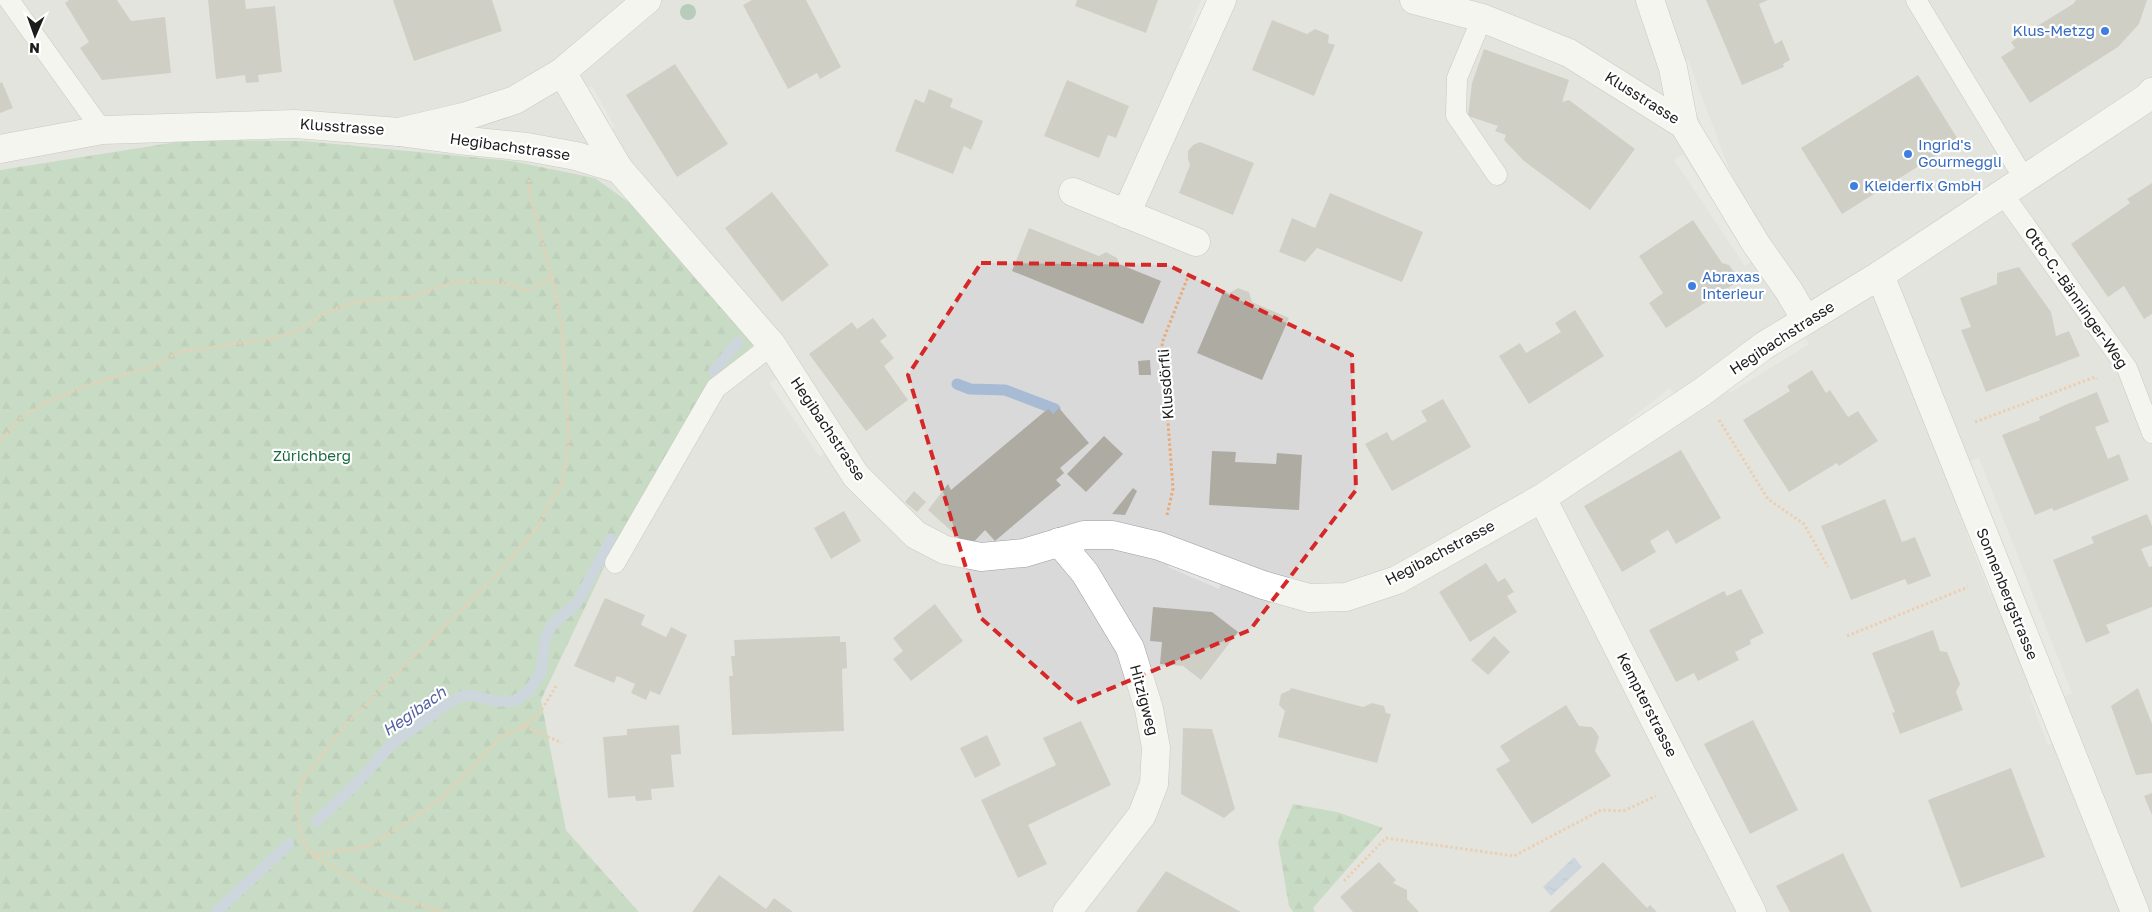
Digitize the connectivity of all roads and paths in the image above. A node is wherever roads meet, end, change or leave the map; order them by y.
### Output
1 (9, 0) edge
2 (648, 0) edge
3 (1222, 0) edge
4 (1414, 0) edge
5 (1650, 0) edge
6 (1916, 0) edge
7 (1482, 18) junction
8 (562, 72) junction
9 (2151, 95) edge
10 (1684, 125) junction
11 (102, 130) junction
12 (399, 132) junction
13 (527, 147) junction
14 (0, 149) edge
15 (619, 169) junction
16 (1497, 175) dead end
17 (2014, 187) junction
18 (1073, 192) dead end
19 (1126, 214) junction
20 (1196, 242) joint
21 (1880, 275) junction
22 (552, 276) junction
23 (1806, 320) junction
24 (772, 346) junction
25 (2135, 390) junction
26 (1702, 392) junction
27 (1974, 422) dead end
28 (2152, 433) edge
29 (0, 442) edge
30 (1542, 498) junction
31 (1059, 542) junction
32 (1159, 546) junction
33 (615, 563) dead end
34 (1828, 567) dead end
35 (1972, 585) dead end
36 (1847, 636) dead end
37 (556, 686) dead end
38 (517, 730) junction
39 (562, 744) dead end
40 (1686, 782) junction
41 (312, 855) junction
42 (1344, 881) dead end
43 (443, 912) edge
44 (1067, 912) edge
45 (1752, 912) edge
46 (2135, 912) edge

1 - 11 lane
2 - 8 street, Klusstrasse
3 - 19 street
4 - 7 street, Klusstrasse
5 - 10 street
6 - 17 lane, Otto-C.-Bänninger-Weg
7 - 10 street, Klusstrasse
7 - 16 lane
8 - 12 street, Klusstrasse
8 - 15 street, Hegibachstrasse
9 - 17 street, Hegibachstrasse
10 - 23 street, Klusstrasse
11 - 12 street, Klusstrasse
11 - 14 street, Klusstrasse
12 - 13 street, Hegibachstrasse
13 - 15 street, Hegibachstrasse
13 - 22 path
15 - 24 street, Hegibachstrasse
17 - 21 street, Hegibachstrasse
17 - 25 lane, Otto-C.-Bänninger-Weg
18 - 19 street
19 - 20 street
20 - 32 path, Klusdörfli
21 - 23 street, Hegibachstrasse
21 - 46 street, Sonnenbergstrasse
22 - 29 path
22 - 41 path
23 - 26 street, Hegibachstrasse
24 - 31 street, Hegibachstrasse
24 - 33 lane
25 - 27 path
25 - 28 lane, Otto-C.-Bänninger-Weg
26 - 30 street, Hegibachstrasse
26 - 34 path
30 - 32 street, Hegibachstrasse
30 - 40 street, Kempterstrasse
31 - 32 street, Hegibachstrasse
31 - 44 street, Hitzigweg
35 - 36 path
37 - 38 path
38 - 39 path
38 - 41 path
40 - 42 path
40 - 45 street, Kempterstrasse
41 - 43 path

